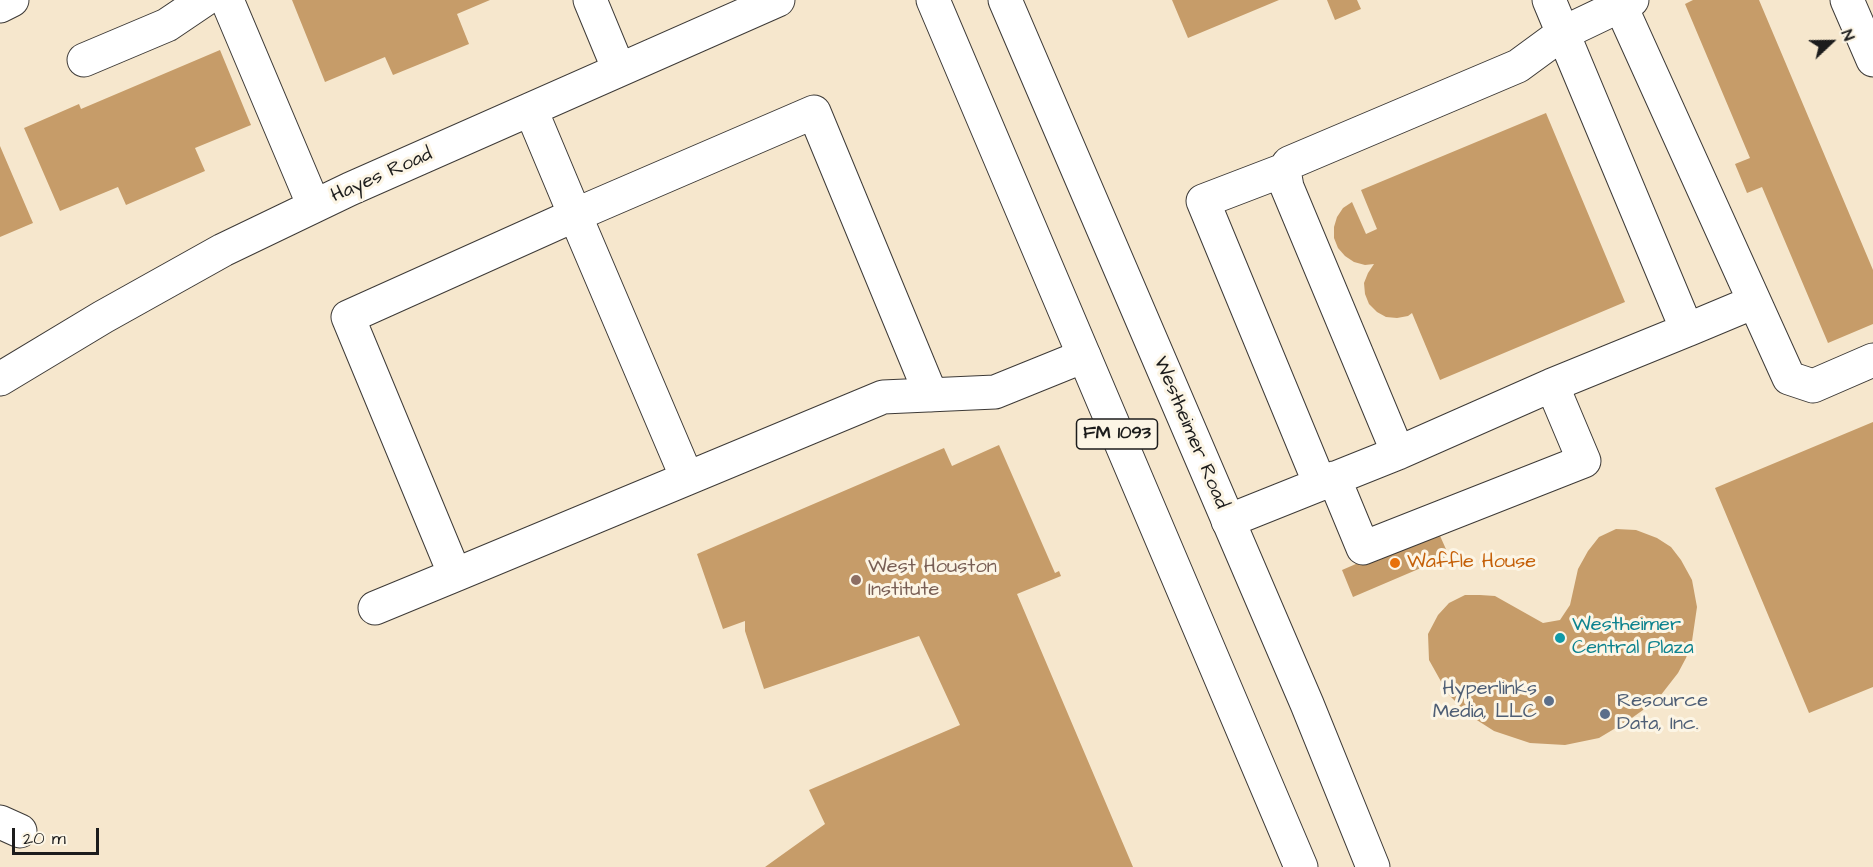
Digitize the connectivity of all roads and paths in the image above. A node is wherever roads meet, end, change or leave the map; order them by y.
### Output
1 (12, 0) edge
2 (204, 0) edge
3 (227, 0) edge
4 (590, 0) edge
5 (778, 0) edge
6 (933, 0) edge
7 (1005, 0) edge
8 (1549, 0) edge
9 (1847, 0) edge
10 (1623, 2) edge
11 (0, 6) edge
12 (1563, 33) junction
13 (84, 60) dead end
14 (1873, 60) edge
15 (619, 70) junction
16 (531, 110) junction
17 (1284, 170) junction
18 (314, 206) junction
19 (575, 215) junction
20 (1754, 302) junction
21 (1688, 330) junction
22 (1084, 356) junction
23 (1873, 360) edge
24 (0, 379) edge
25 (1552, 385) junction
26 (931, 395) junction
27 (1398, 453) junction
28 (687, 478) junction
29 (1327, 481) junction
30 (1228, 521) junction
31 (455, 575) junction
32 (375, 608) dead end
33 (1301, 867) edge
34 (1373, 867) edge

1 - 11 main road
2 - 13 main road
3 - 18 main road
4 - 15 main road
5 - 15 main road, Hayes Road
6 - 22 main road, FM 1093
7 - 30 main road, Westheimer Road / FM 1093
8 - 12 main road
9 - 14 main road
10 - 12 main road
10 - 20 main road
12 - 17 main road
12 - 21 main road
15 - 16 main road, Hayes Road
16 - 18 main road, Hayes Road
16 - 19 main road
17 - 27 main road
17 - 29 main road
18 - 24 main road, Hayes Road
19 - 26 main road
19 - 28 main road
19 - 31 main road
20 - 21 main road
20 - 23 main road
21 - 25 main road
22 - 26 main road
22 - 33 main road, FM 1093
25 - 27 main road
25 - 29 main road
26 - 28 main road
27 - 29 main road
28 - 31 main road
29 - 30 main road
30 - 34 main road, Westheimer Road / FM 1093
31 - 32 main road

